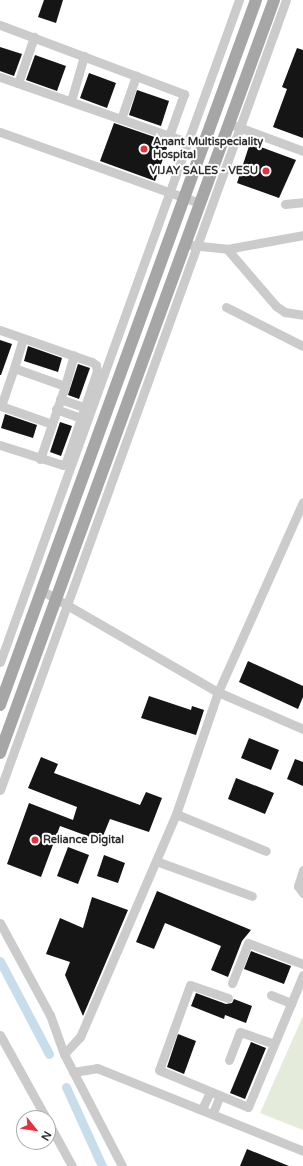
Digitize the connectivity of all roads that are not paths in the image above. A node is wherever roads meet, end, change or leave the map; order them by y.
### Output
1 (239, 0) edge
2 (256, 0) edge
3 (274, 0) edge
4 (286, 0) edge
5 (0, 25) edge
6 (34, 37) junction
7 (84, 56) junction
8 (136, 76) junction
9 (0, 77) edge
10 (18, 83) junction
11 (71, 102) junction
12 (121, 119) junction
13 (233, 125) junction
14 (0, 132) edge
15 (169, 136) junction
16 (187, 142) junction
17 (303, 150) edge
18 (169, 193) junction
19 (183, 198) junction
20 (303, 202) edge
21 (198, 203) junction
22 (285, 204) dead end
23 (303, 235) edge
24 (190, 244) junction
25 (227, 249) junction
26 (226, 307) dead end
27 (303, 315) edge
28 (0, 330) edge
29 (23, 338) junction
30 (303, 346) edge
31 (74, 355) junction
32 (14, 368) junction
33 (65, 386) junction
34 (60, 399) junction
35 (1, 408) edge
36 (56, 409) junction
37 (87, 409) junction
38 (84, 419) junction
39 (52, 424) junction
40 (0, 445) edge
41 (40, 459) junction
42 (303, 502) edge
43 (41, 590) junction
44 (55, 596) junction
45 (67, 604) junction
46 (0, 662) edge
47 (218, 692) junction
48 (0, 705) edge
49 (303, 729) edge
50 (0, 753) edge
51 (0, 790) edge
52 (176, 814) junction
53 (266, 851) dead end
54 (156, 861) junction
55 (303, 870) edge
56 (303, 893) edge
57 (252, 896) dead end
58 (0, 923) edge
59 (303, 964) edge
60 (303, 975) edge
61 (232, 983) dead end
62 (271, 995) dead end
63 (228, 998) dead end
64 (291, 1002) junction
65 (0, 1035) edge
66 (274, 1044) junction
67 (64, 1054) junction
68 (228, 1060) dead end
69 (73, 1072) junction
70 (208, 1096) junction
71 (218, 1099) junction
72 (202, 1109) junction
73 (42, 1110) edge
74 (213, 1113) junction
75 (56, 1137) edge
76 (303, 1151) edge
77 (72, 1166) edge
78 (122, 1166) edge

1 - 16 street
2 - 19 main road
3 - 13 main road
4 - 13 street
5 - 6 street
6 - 7 street
6 - 10 street
7 - 8 street
7 - 11 street
8 - 12 street
8 - 15 street
9 - 10 street
10 - 11 street
11 - 12 street
12 - 15 street
13 - 17 street
13 - 21 main road
13 - 24 street
14 - 18 street
15 - 16 street
16 - 18 street
18 - 19 street
18 - 37 street
19 - 21 street
19 - 43 main road
20 - 22 street
21 - 24 main road
23 - 25 street
24 - 25 street
24 - 44 main road
24 - 45 street
25 - 27 street
26 - 30 street
28 - 29 street
29 - 31 street
29 - 32 street
31 - 33 street
31 - 37 street
32 - 33 street
32 - 35 street
33 - 34 street
34 - 36 street
34 - 37 street
35 - 39 street
36 - 38 street
36 - 39 street
37 - 38 street
38 - 41 street
38 - 46 street
39 - 41 street
40 - 41 street
42 - 47 street
43 - 44 street
43 - 48 main road
44 - 45 street
44 - 50 main road
45 - 47 street
45 - 51 street
47 - 49 street
47 - 52 street
52 - 53 street
52 - 54 street
54 - 57 street
54 - 67 street
55 - 56 street
58 - 67 street
59 - 61 street
60 - 64 street
62 - 64 street
63 - 70 street
64 - 66 street
65 - 73 street
66 - 68 street
66 - 71 street
67 - 69 street
69 - 72 street
69 - 78 street
70 - 71 street
70 - 72 street
71 - 74 street
72 - 74 street
74 - 76 street
75 - 77 street

